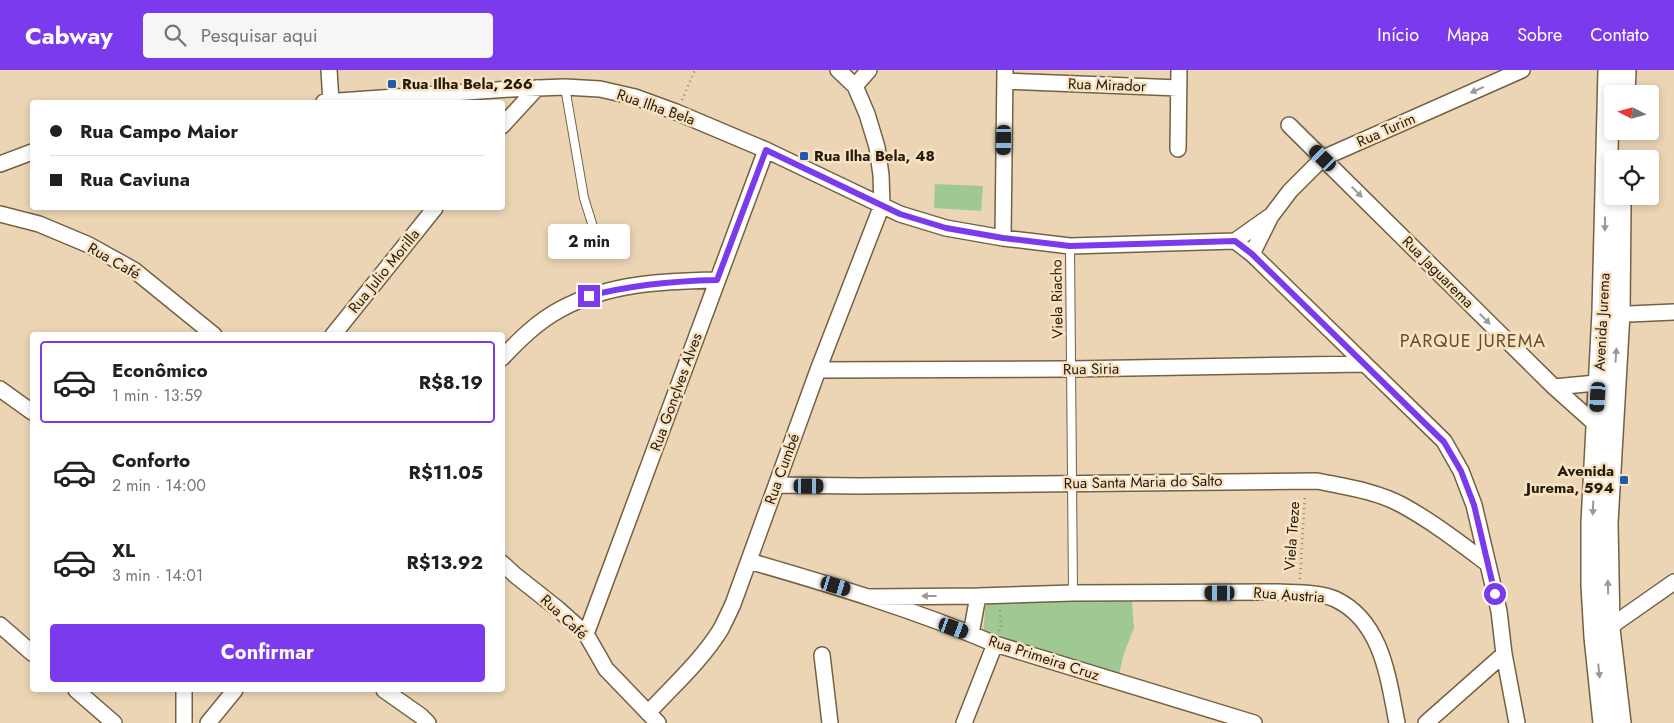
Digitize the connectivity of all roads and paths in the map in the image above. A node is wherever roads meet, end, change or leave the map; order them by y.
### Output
1 (328, 70) edge
2 (695, 70) edge
3 (838, 70) edge
4 (869, 70) edge
5 (1179, 70) edge
6 (1522, 70) edge
7 (1609, 70) edge
8 (1625, 70) edge
9 (1005, 76) edge
10 (1624, 85) edge
11 (855, 86) junction
12 (564, 87) junction
13 (537, 88) junction
14 (1179, 88) junction
15 (511, 89) junction
16 (331, 100) edge
17 (359, 100) edge
18 (505, 111) edge
19 (676, 112) junction
20 (505, 123) edge
21 (1289, 125) dead end
22 (1178, 149) dead end
23 (766, 150) junction
24 (30, 153) edge
25 (1323, 158) junction
26 (0, 164) edge
27 (882, 205) junction
28 (1619, 205) edge
29 (433, 210) edge
30 (0, 214) edge
31 (1271, 216) junction
32 (1003, 238) junction
33 (1235, 241) junction
34 (1070, 246) junction
35 (600, 249) dead end
36 (1252, 254) junction
37 (717, 280) junction
38 (1674, 312) edge
39 (1611, 313) junction
40 (210, 332) edge
41 (335, 332) edge
42 (505, 355) edge
43 (1363, 364) junction
44 (1072, 369) junction
45 (818, 370) junction
46 (1606, 382) junction
47 (1554, 387) junction
48 (0, 389) edge
49 (30, 411) edge
50 (1604, 431) junction
51 (1306, 481) junction
52 (1072, 483) junction
53 (776, 485) junction
54 (749, 561) junction
55 (1488, 564) junction
56 (505, 566) edge
57 (1674, 582) edge
58 (1074, 593) junction
59 (1299, 593) junction
60 (985, 596) junction
61 (870, 597) junction
62 (0, 626) edge
63 (1602, 633) junction
64 (586, 634) junction
65 (971, 634) junction
66 (995, 644) junction
67 (30, 651) edge
68 (1504, 654) junction
69 (822, 656) dead end
70 (78, 692) edge
71 (184, 692) edge
72 (233, 692) edge
73 (387, 692) edge
74 (653, 718) edge
75 (114, 723) edge
76 (184, 723) edge
77 (208, 723) edge
78 (428, 723) edge
79 (830, 723) edge
80 (964, 723) edge
81 (1254, 723) edge
82 (1397, 723) edge
83 (1426, 723) edge
84 (1517, 723) edge
85 (1604, 723) edge
86 (1620, 723) edge

1 - 16 street
2 - 19 path
3 - 11 street
4 - 11 street
5 - 14 street
6 -> 25 street, Rua Turim
7 -> 39 street, Avenida Jurema
8 - 10 street
9 - 14 street, Rua Mirador
9 - 32 street
11 - 27 street
12 - 13 street, Rua Ilha Bela
12 - 19 street, Rua Ilha Bela
12 - 35 lane
13 - 15 street, Rua Ilha Bela
13 - 20 street
14 - 22 street
15 - 17 street, Rua Ilha Bela
15 - 18 street
19 - 23 street, Rua Ilha Bela
21 - 25 street, Rua Jaguarema
23 - 27 street, Rua Ilha Bela
23 - 37 street, Rua Gonçlves Alves
24 - 26 street
25 - 31 street, Rua Turim
25 -> 47 street, Rua Jaguarema
27 - 32 street, Rua Ilha Bela
27 - 45 street, Rua Cumbé
28 - 39 street, Avenida Jurema
29 - 41 street, Rua Julio Morilla
30 - 40 street, Rua Café
31 - 33 street, Rua Turim
31 - 36 street, Rua Turim
32 - 34 street, Rua Ilha Bela
33 - 34 street, Rua Ilha Bela
33 - 36 street
34 - 44 lane, Viela Riacho
36 - 43 street
37 - 42 street
37 - 64 street, Rua Gonçlves Alves
38 - 39 street
39 - 46 street, Avenida Jurema
43 - 44 street, Rua Siria
43 - 55 street
44 - 45 street, Rua Siria
44 - 52 lane, Viela Riacho
45 - 53 street, Rua Cumbé
46 - 47 street
46 - 50 street, Avenida Jurema
47 - 50 street, Rua Jaguarema
48 - 49 street
50 - 63 street, Avenida Jurema
51 - 52 street, Rua Santa Maria do Salto
51 - 55 street, Rua Santa Maria do Salto
51 - 59 path, Viela Treze
52 - 53 street, Rua Santa Maria do Salto
52 - 58 lane, Viela Riacho
53 - 54 street, Rua Cumbé
54 - 61 street, Rua Primeira Cruz
54 - 74 street, Rua Cumbé
55 - 68 street
56 - 64 street, Rua Café
57 - 63 street
58 - 59 street, Rua Austria
58 - 60 street, Rua Austria
59 - 82 street, Rua Austria
60 -> 61 street, Rua Austria
60 - 65 street
60 - 66 path
61 - 65 street, Rua Primeira Cruz
62 - 67 street
63 -> 85 street, Avenida Jurema
63 - 86 street, Avenida Jurema
64 - 74 street, Rua Café
65 - 66 street, Rua Primeira Cruz
66 - 80 street
66 - 81 street, Rua Primeira Cruz
68 - 83 street
68 - 84 street
69 - 79 street
70 - 75 street
71 - 76 street
72 - 77 street
73 - 78 street

